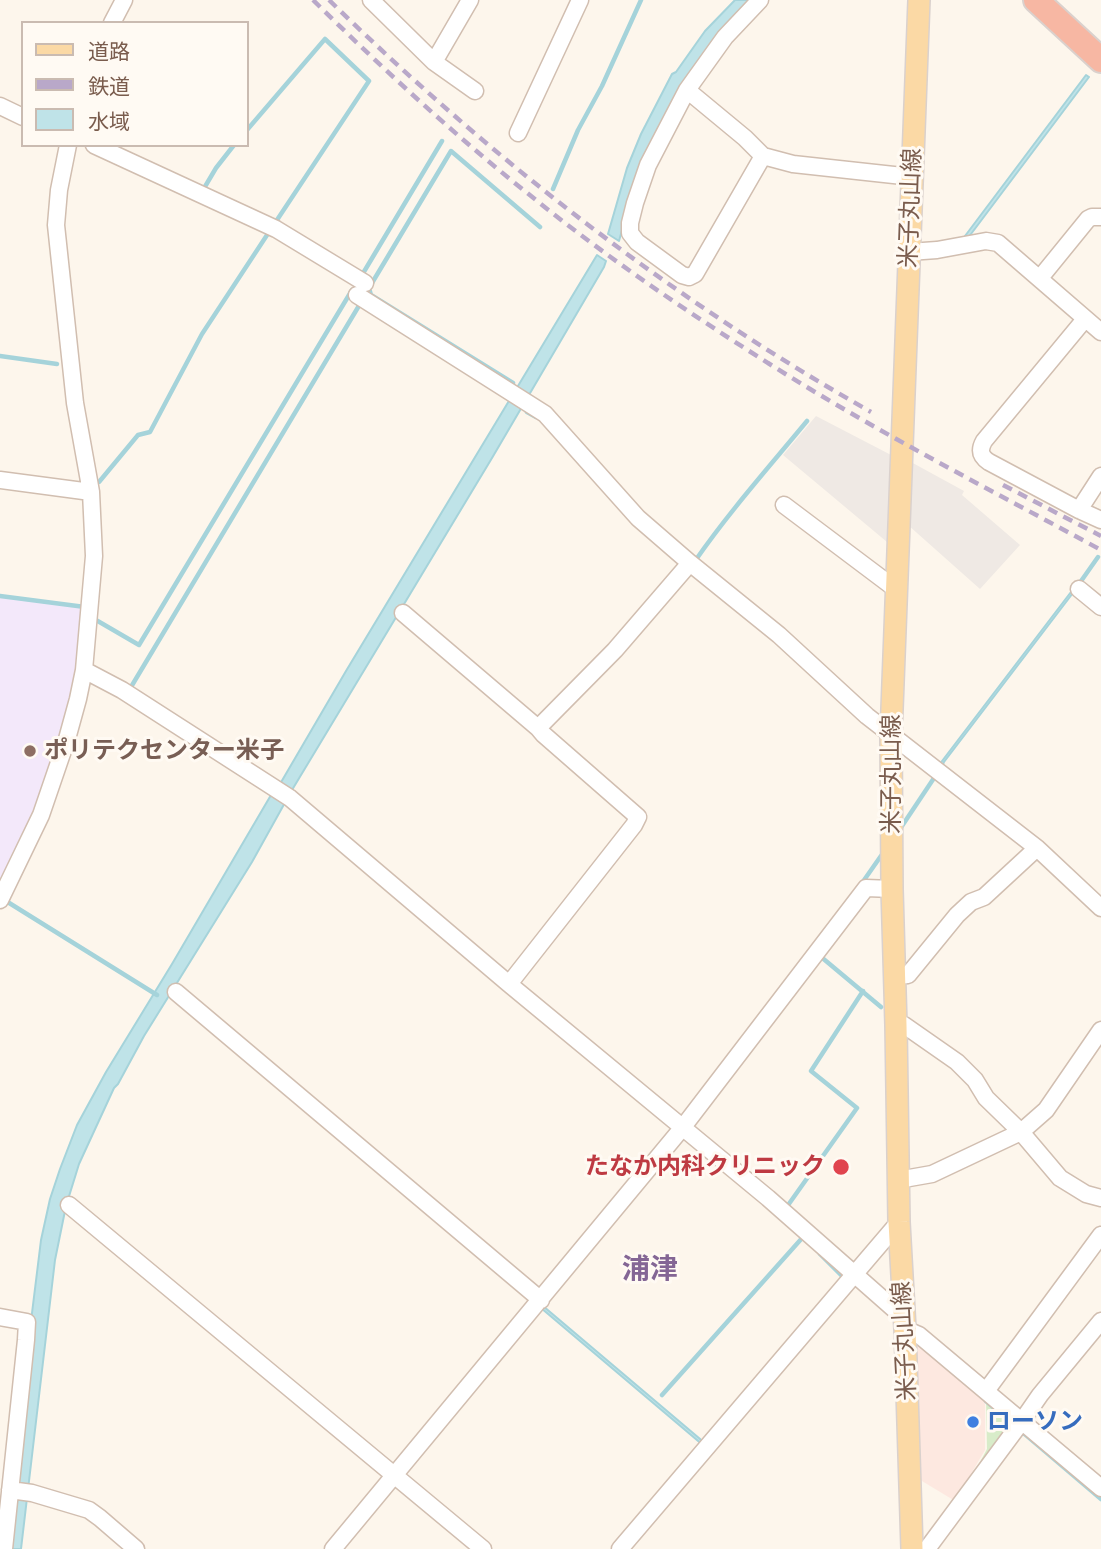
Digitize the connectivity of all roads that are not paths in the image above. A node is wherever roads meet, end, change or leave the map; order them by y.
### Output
1 (124, 0) edge
2 (371, 0) edge
3 (470, 0) edge
4 (580, 0) edge
5 (760, 0) edge
6 (919, 0) edge
7 (1036, 0) edge
8 (113, 21) edge
9 (1101, 60) edge
10 (434, 62) junction
11 (687, 89) junction
12 (474, 91) dead end
13 (0, 106) edge
14 (21, 116) edge
15 (519, 133) dead end
16 (68, 147) edge
17 (98, 147) edge
18 (763, 156) junction
19 (912, 177) junction
20 (1101, 217) edge
21 (909, 252) junction
22 (1040, 278) junction
23 (1085, 319) junction
24 (1101, 332) edge
25 (1101, 475) edge
26 (0, 480) edge
27 (91, 492) junction
28 (783, 505) dead end
29 (1079, 510) junction
30 (1101, 520) edge
31 (690, 563) junction
32 (1079, 589) dead end
33 (897, 590) junction
34 (1101, 607) edge
35 (403, 613) dead end
36 (89, 672) junction
37 (538, 728) junction
38 (891, 736) junction
39 (1037, 848) junction
40 (892, 889) junction
41 (0, 900) edge
42 (1101, 907) edge
43 (895, 976) junction
44 (509, 984) junction
45 (176, 992) dead end
46 (896, 1025) junction
47 (1101, 1030) edge
48 (683, 1127) junction
49 (1021, 1132) junction
50 (898, 1180) junction
51 (1101, 1198) edge
52 (69, 1205) dead end
53 (899, 1222) junction
54 (1101, 1235) edge
55 (854, 1274) junction
56 (541, 1300) junction
57 (0, 1317) edge
58 (905, 1320) junction
59 (1101, 1321) edge
60 (986, 1391) junction
61 (1022, 1421) junction
62 (395, 1475) junction
63 (1101, 1488) edge
64 (10, 1490) junction
65 (5, 1549) edge
66 (136, 1549) edge
67 (333, 1549) edge
68 (483, 1549) edge
69 (620, 1549) edge
70 (912, 1549) edge
71 (927, 1549) edge

1 - 8 street
2 - 10 street
3 - 10 street
4 - 15 street
5 - 11 street
6 - 19 main road, 米子丸山線
7 - 9 highway
10 - 12 street
11 - 18 street
11 - 18 street
13 - 14 street
16 - 27 street
17 - 31 street
18 - 19 street
19 - 21 main road, 米子丸山線
20 - 22 street
21 - 22 street
21 - 33 main road, 米子丸山線
22 - 23 street
23 - 24 street
23 - 29 street
25 - 29 street
26 - 27 street
27 - 36 street
28 - 33 street
29 - 30 street
31 - 37 street
31 - 38 street
32 - 34 street
33 - 38 main road, 米子丸山線
35 - 37 street
36 - 41 street
36 - 44 street
37 - 44 street
38 - 39 street
38 - 40 main road, 米子丸山線
39 - 42 street
39 - 43 street
40 - 43 main road, 米子丸山線
40 - 48 street
43 - 46 main road, 米子丸山線
44 - 48 street
45 - 56 street
46 - 49 street
46 - 50 main road, 米子丸山線
47 - 49 street
48 - 55 street
48 - 56 street
49 - 50 street
49 - 51 street
50 - 53 main road, 米子丸山線
52 - 62 street
53 - 55 street
53 - 58 main road, 米子丸山線
54 - 60 street
55 - 58 street
55 - 69 street
56 - 62 street
57 - 64 street
58 - 60 street
58 - 70 main road, 米子丸山線
59 - 61 street
60 - 61 street
61 - 63 street
61 - 71 street
62 - 67 street
62 - 68 street
64 - 65 street
64 - 66 street

